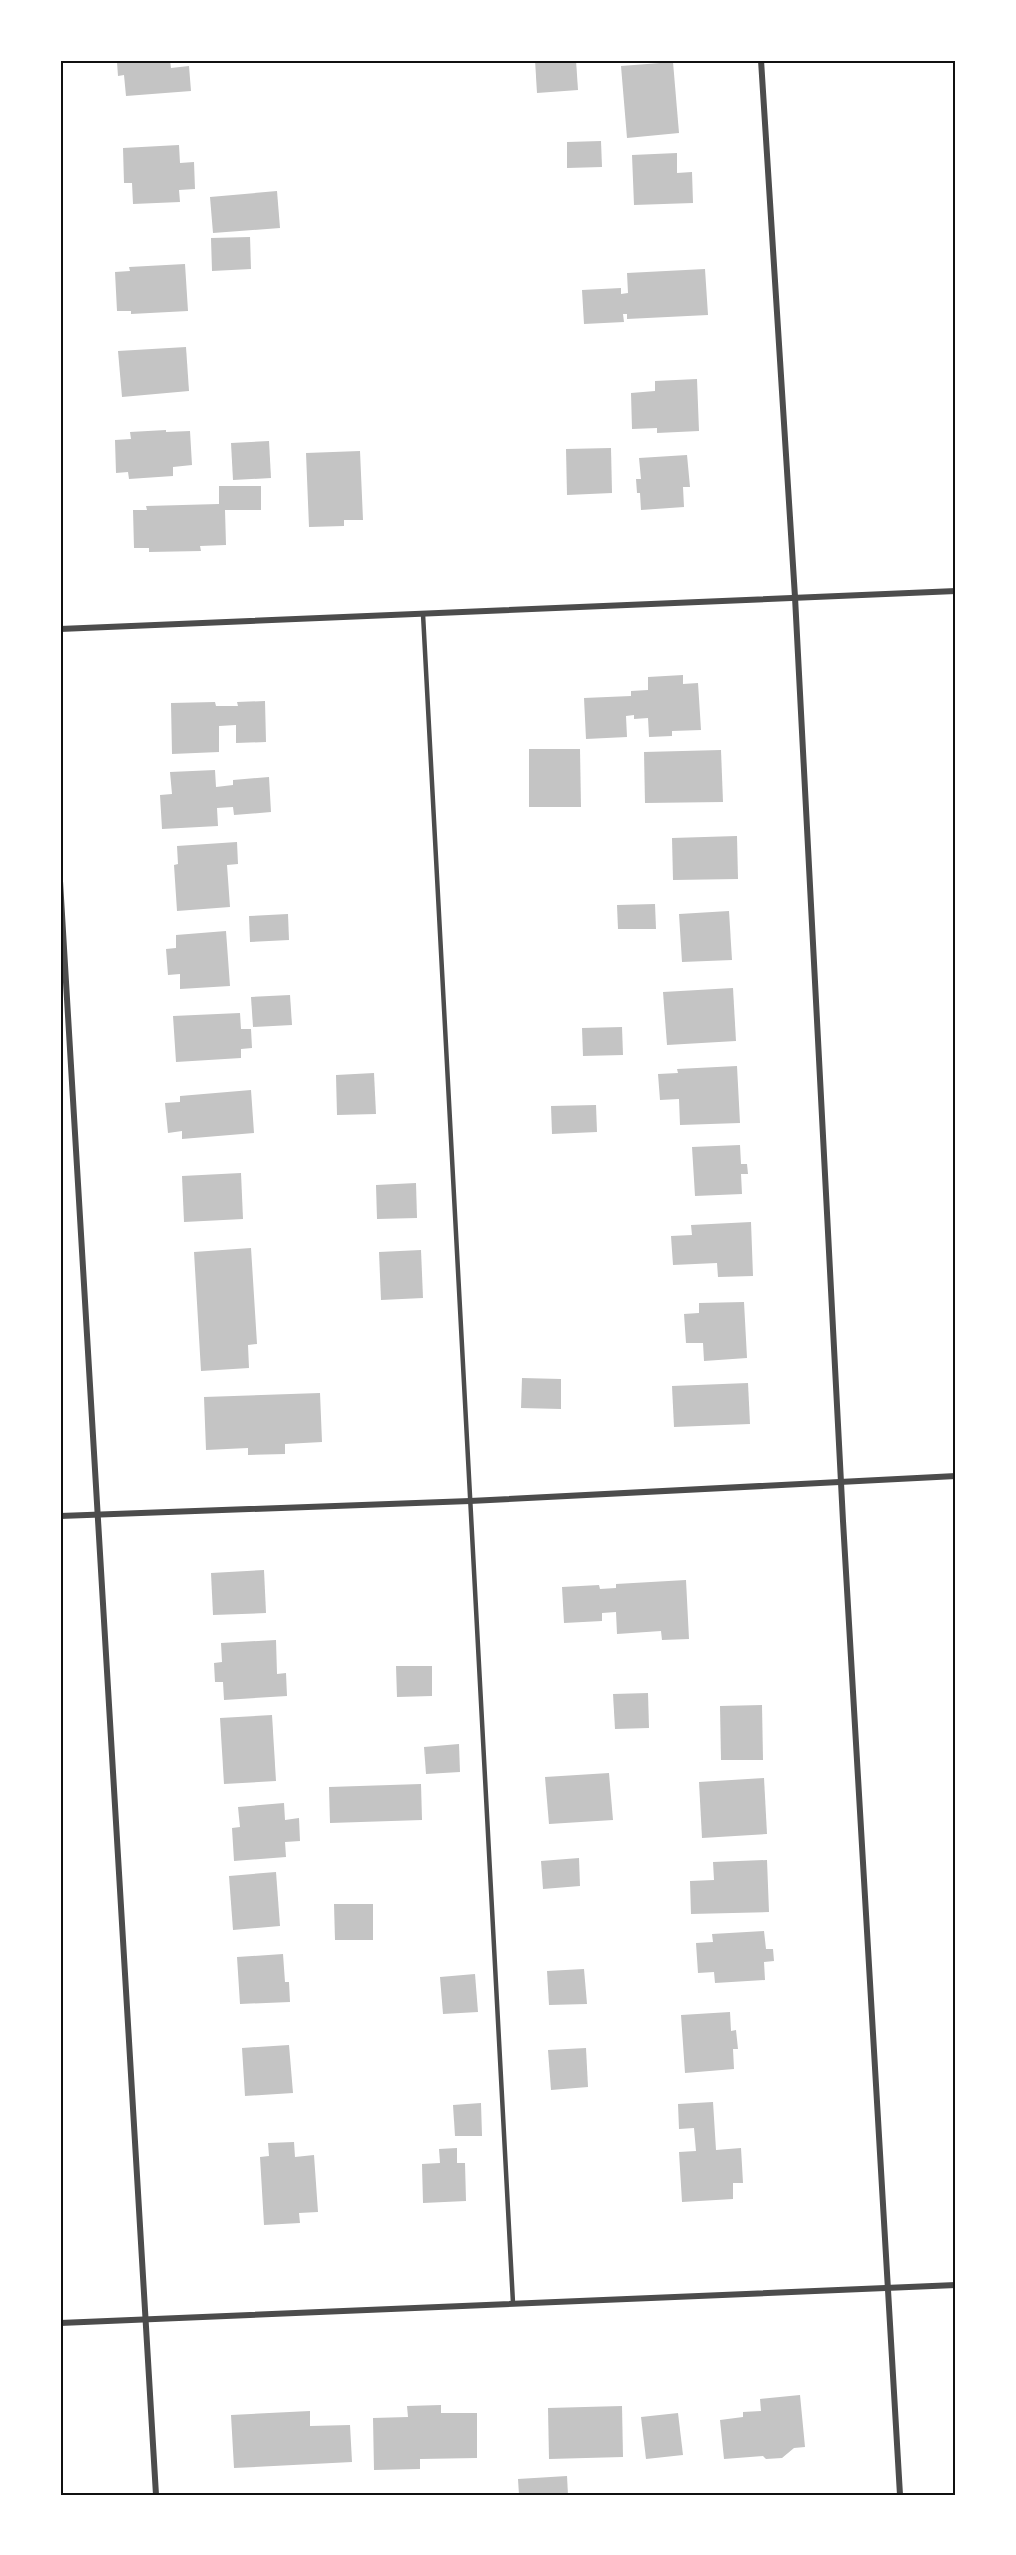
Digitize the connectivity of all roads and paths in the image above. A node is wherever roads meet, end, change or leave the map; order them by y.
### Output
1 (761, 60) edge
2 (956, 591) edge
3 (795, 597) junction
4 (423, 614) junction
5 (60, 629) edge
6 (60, 881) edge
7 (956, 1476) edge
8 (841, 1481) junction
9 (470, 1502) junction
10 (97, 1514) junction
11 (60, 1516) edge
12 (956, 2285) edge
13 (886, 2287) junction
14 (513, 2303) junction
15 (147, 2319) junction
16 (60, 2323) edge
17 (156, 2495) edge
18 (900, 2495) edge

1 - 3 street
2 - 3 street
3 - 4 street
3 - 8 street
4 - 5 street
4 - 9 lane
6 - 10 street
7 - 8 street
8 - 9 street
8 - 13 street
9 - 10 street
9 - 14 lane
10 - 11 street
10 - 15 street
12 - 13 street
13 - 14 street
13 - 18 street
14 - 15 street
15 - 16 street
15 - 17 street

